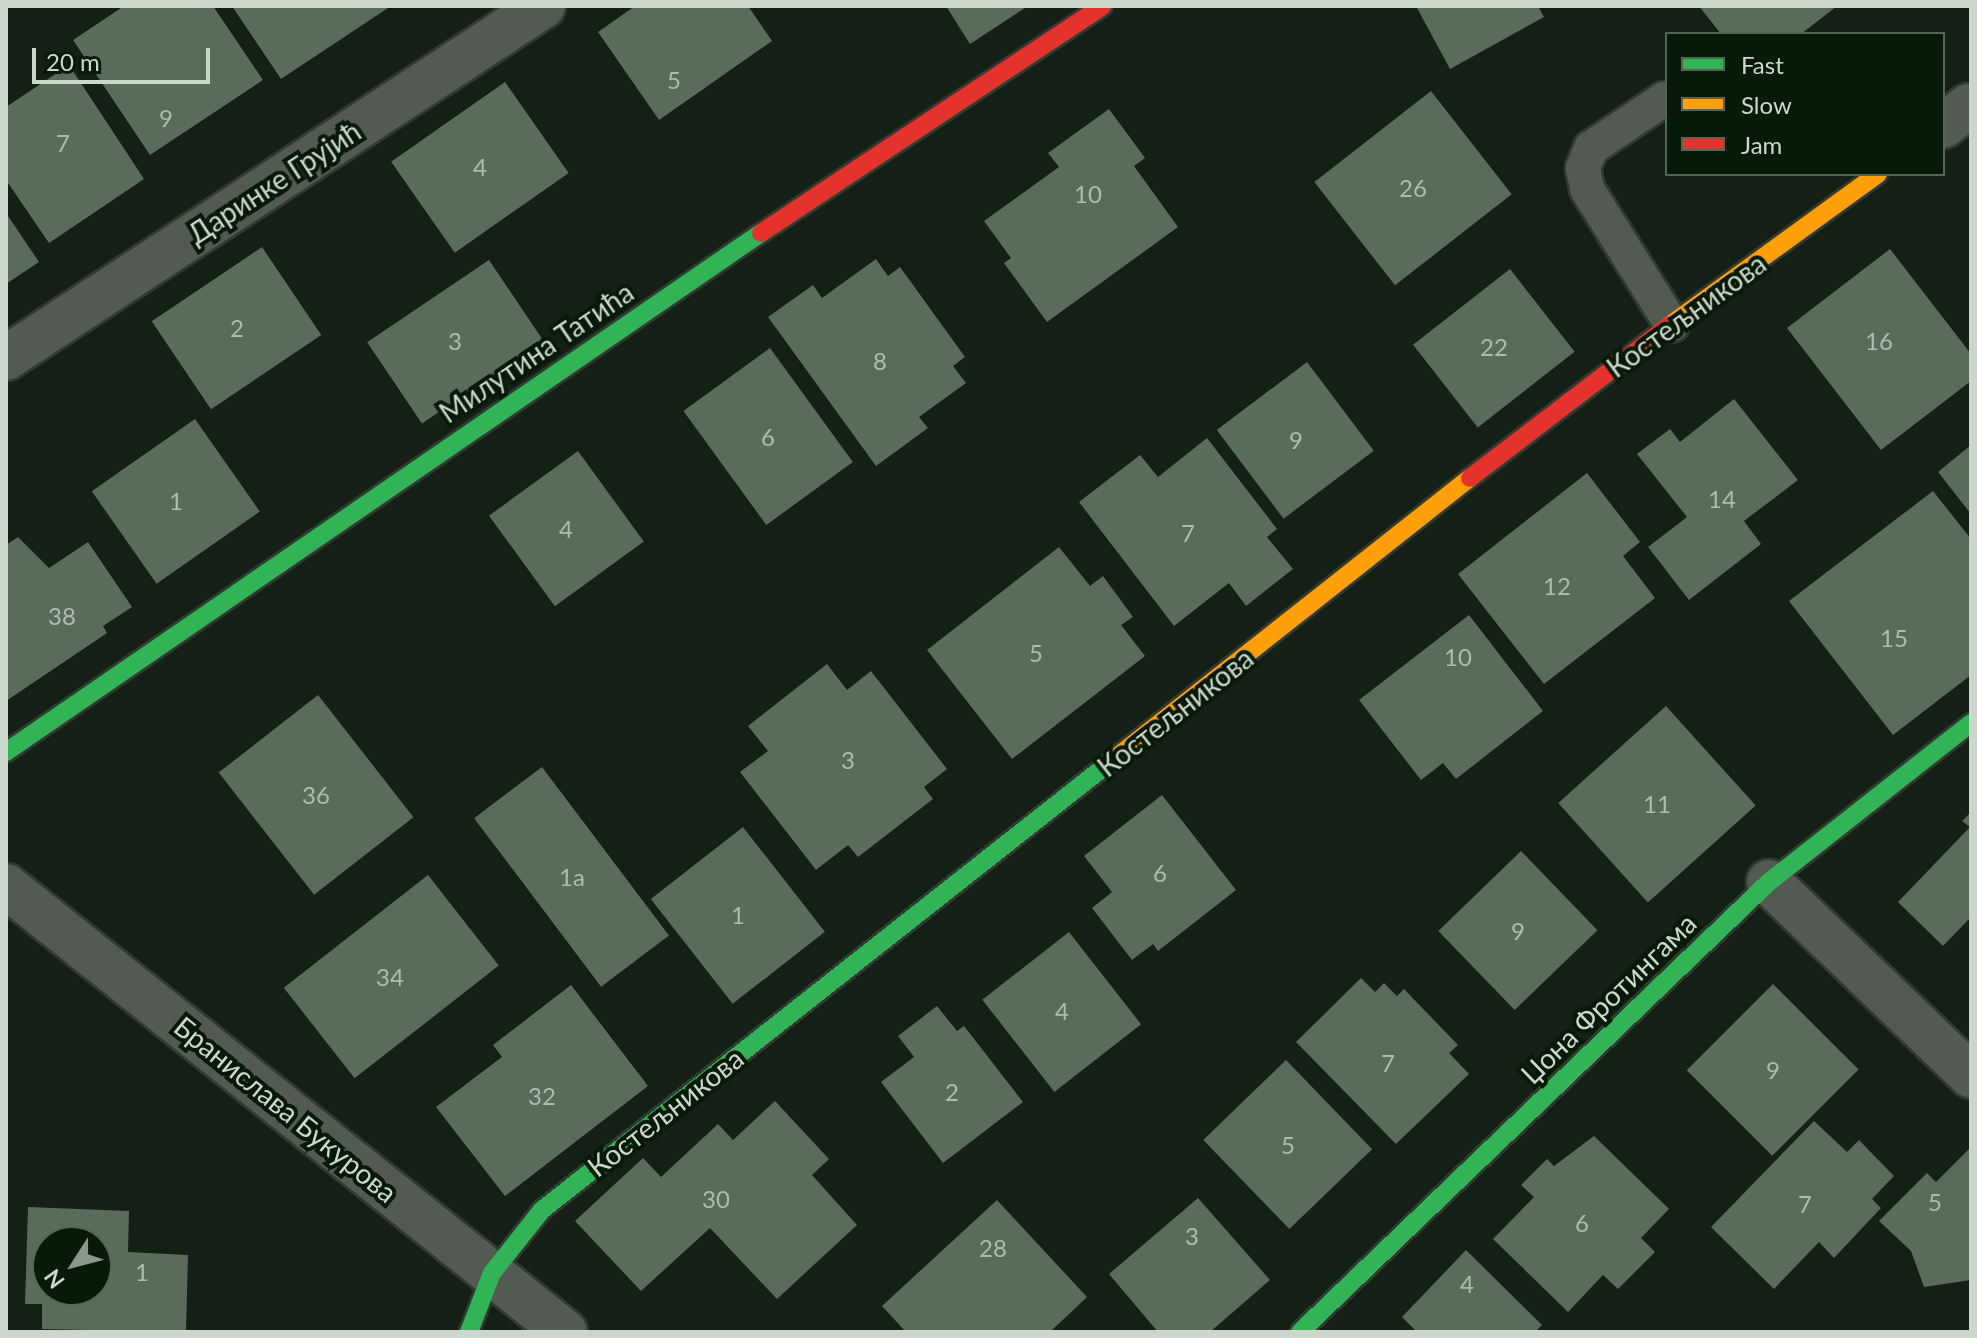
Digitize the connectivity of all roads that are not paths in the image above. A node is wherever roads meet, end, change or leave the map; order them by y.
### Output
1 (543, 6) edge
2 (1103, 6) edge
3 (1664, 99) dead end
4 (1875, 176) edge
5 (1672, 325) junction
6 (6, 358) edge
7 (1971, 723) edge
8 (6, 752) edge
9 (1769, 882) junction
10 (11, 906) edge
11 (1971, 1076) edge
12 (492, 1273) junction
13 (469, 1332) edge
14 (565, 1332) edge
15 (1300, 1332) edge

1 - 6 street, Даринке Грујић
2 - 8 street, Милутина Татића
3 - 5 lane
4 - 5 street, Костељникова
5 - 12 street, Костељникова
7 - 9 street, Џона Фротингама
9 - 11 street
9 - 15 street, Џона Фротингама
10 - 12 street, Бранислава Букурова
12 - 13 street, Костељникова
12 - 14 street, Бранислава Букурова

